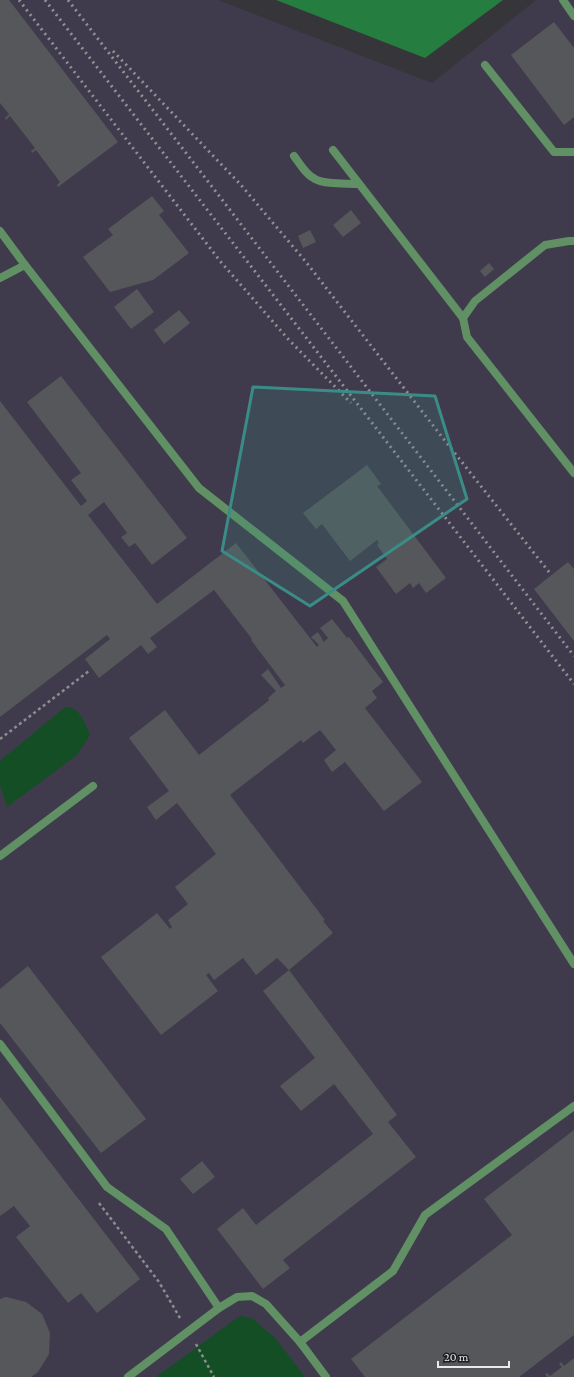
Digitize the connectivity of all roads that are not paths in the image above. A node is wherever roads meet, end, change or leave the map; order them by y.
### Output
1 (563, 0) edge
2 (574, 16) edge
3 (485, 65) dead end
4 (333, 150) dead end
5 (574, 152) edge
6 (294, 156) dead end
7 (359, 184) junction
8 (0, 231) edge
9 (574, 241) edge
10 (24, 266) junction
11 (0, 278) edge
12 (463, 318) junction
13 (574, 473) edge
14 (93, 786) dead end
15 (0, 856) edge
16 (574, 964) edge
17 (0, 1044) edge
18 (574, 1106) edge
19 (219, 1308) junction
20 (300, 1342) junction
21 (128, 1377) edge
22 (326, 1377) edge

1 - 2 lane
3 - 5 lane
4 - 7 lane
6 - 7 lane
7 - 12 lane
8 - 10 lane
9 - 12 lane
10 - 11 lane
10 - 16 lane
12 - 13 lane
14 - 15 lane
17 - 19 lane
18 - 20 lane
19 - 20 lane
19 - 21 lane
20 - 22 lane

